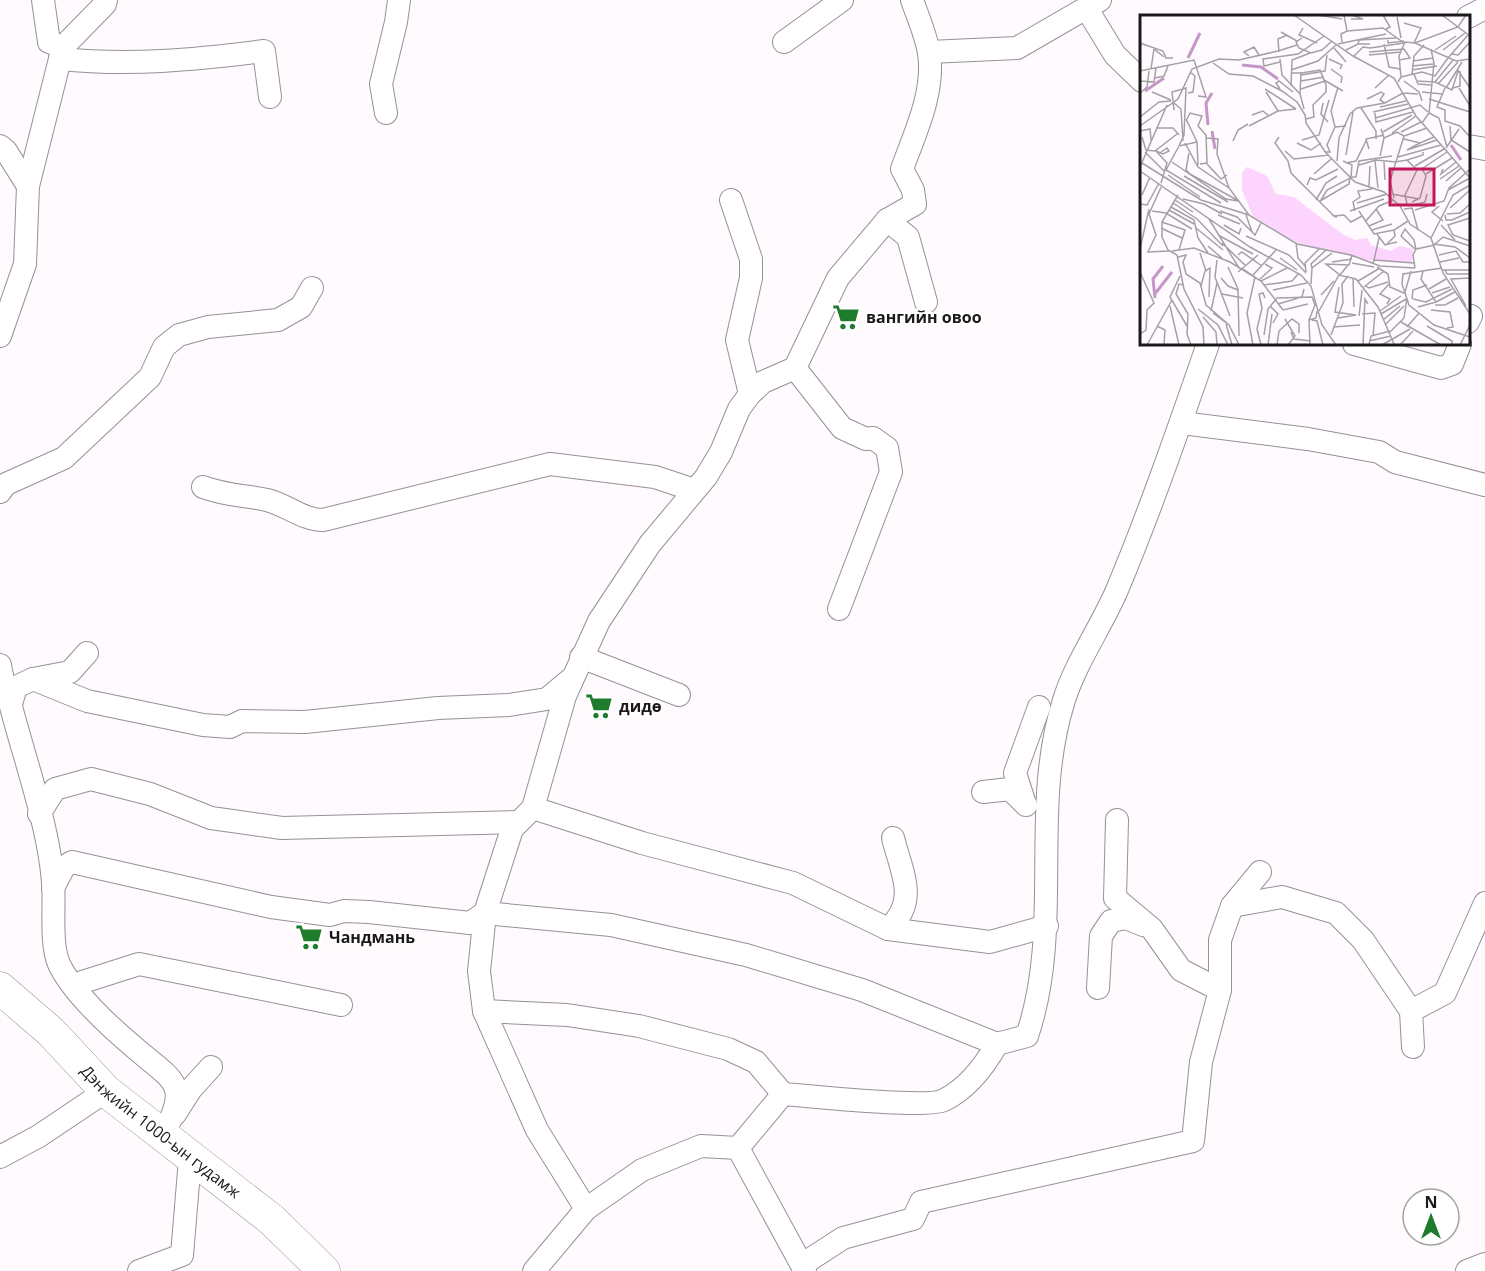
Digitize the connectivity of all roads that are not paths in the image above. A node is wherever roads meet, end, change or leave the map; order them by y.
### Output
1 (43, 0) edge
2 (106, 0) edge
3 (399, 0) edge
4 (843, 0) edge
5 (912, 0) edge
6 (1094, 4) edge
7 (1485, 8) edge
8 (1470, 16) edge
9 (784, 42) dead end
10 (929, 52) junction
11 (61, 53) junction
12 (1140, 79) edge
13 (270, 97) dead end
14 (386, 113) dead end
15 (0, 146) edge
16 (1470, 146) edge
17 (1485, 149) edge
18 (28, 186) junction
19 (731, 200) dead end
20 (887, 220) junction
21 (312, 288) dead end
22 (926, 302) dead end
23 (0, 336) edge
24 (1208, 345) edge
25 (1358, 345) edge
26 (1460, 345) edge
27 (795, 368) junction
28 (750, 394) junction
29 (1182, 423) junction
30 (1485, 485) edge
31 (203, 487) dead end
32 (694, 490) junction
33 (0, 492) edge
34 (840, 609) dead end
35 (87, 653) dead end
36 (577, 667) junction
37 (0, 669) edge
38 (33, 679) junction
39 (679, 696) dead end
40 (11, 704) junction
41 (1039, 706) dead end
42 (983, 792) dead end
43 (1024, 801) junction
44 (533, 808) junction
45 (39, 814) junction
46 (1117, 820) dead end
47 (516, 822) junction
48 (893, 838) dead end
49 (1047, 848) junction
50 (1260, 872) dead end
51 (53, 888) junction
52 (1485, 903) edge
53 (1232, 906) junction
54 (485, 914) junction
55 (1047, 926) junction
56 (888, 929) junction
57 (1152, 929) junction
58 (73, 985) junction
59 (1098, 988) dead end
60 (1220, 990) junction
61 (3, 996) edge
62 (341, 1005) dead end
63 (484, 1011) junction
64 (1411, 1011) junction
65 (997, 1044) junction
66 (1413, 1047) dead end
67 (211, 1067) dead end
68 (106, 1091) junction
69 (783, 1094) junction
70 (168, 1126) junction
71 (738, 1148) junction
72 (0, 1157) edge
73 (190, 1159) junction
74 (586, 1209) junction
75 (1485, 1264) edge
76 (804, 1267) edge
77 (139, 1271) edge
78 (324, 1271) edge
79 (534, 1271) edge
80 (1467, 1271) edge

1 - 11 street
2 - 11 street
3 - 14 street
4 - 9 street
5 - 10 street
6 - 10 street
6 - 12 street
7 - 8 street
10 - 20 street
11 - 13 street
11 - 18 street
15 - 18 street
16 - 17 street
18 - 23 street
19 - 28 street
20 - 22 street
20 - 27 street
21 - 33 street
24 - 29 street
25 - 26 street
27 - 28 street
27 - 34 street
28 - 32 street
29 - 30 street
29 - 49 street
31 - 32 street
32 - 36 street
35 - 38 street
36 - 38 street
36 - 39 street
36 - 44 street
37 - 40 street
38 - 40 street
40 - 45 street
41 - 43 street
42 - 43 street
43 - 49 street
44 - 47 street
44 - 56 street
45 - 47 street
45 - 51 street
46 - 57 street
47 - 54 street
48 - 56 street
49 - 55 street
50 - 53 street
51 - 54 street
51 - 58 street
52 - 64 street
53 - 60 street
53 - 64 street
54 - 63 street
54 - 65 street
55 - 56 street
55 - 65 street
57 - 59 street
57 - 60 street
58 - 62 street
58 - 70 street
60 - 76 street
61 - 68 main road, Дэнжийн 1000-ын гудамж
63 - 69 street
63 - 74 street
64 - 66 street
65 - 69 street
67 - 70 street
68 - 70 main road, Дэнжийн 1000-ын гудамж
68 - 72 street
69 - 71 street
70 - 73 main road, Дэнжийн 1000-ын гудамж
71 - 74 street
71 - 76 street
73 - 77 street
73 - 78 main road, Дэнжийн 1000-ын гудамж
74 - 79 street
75 - 80 street

